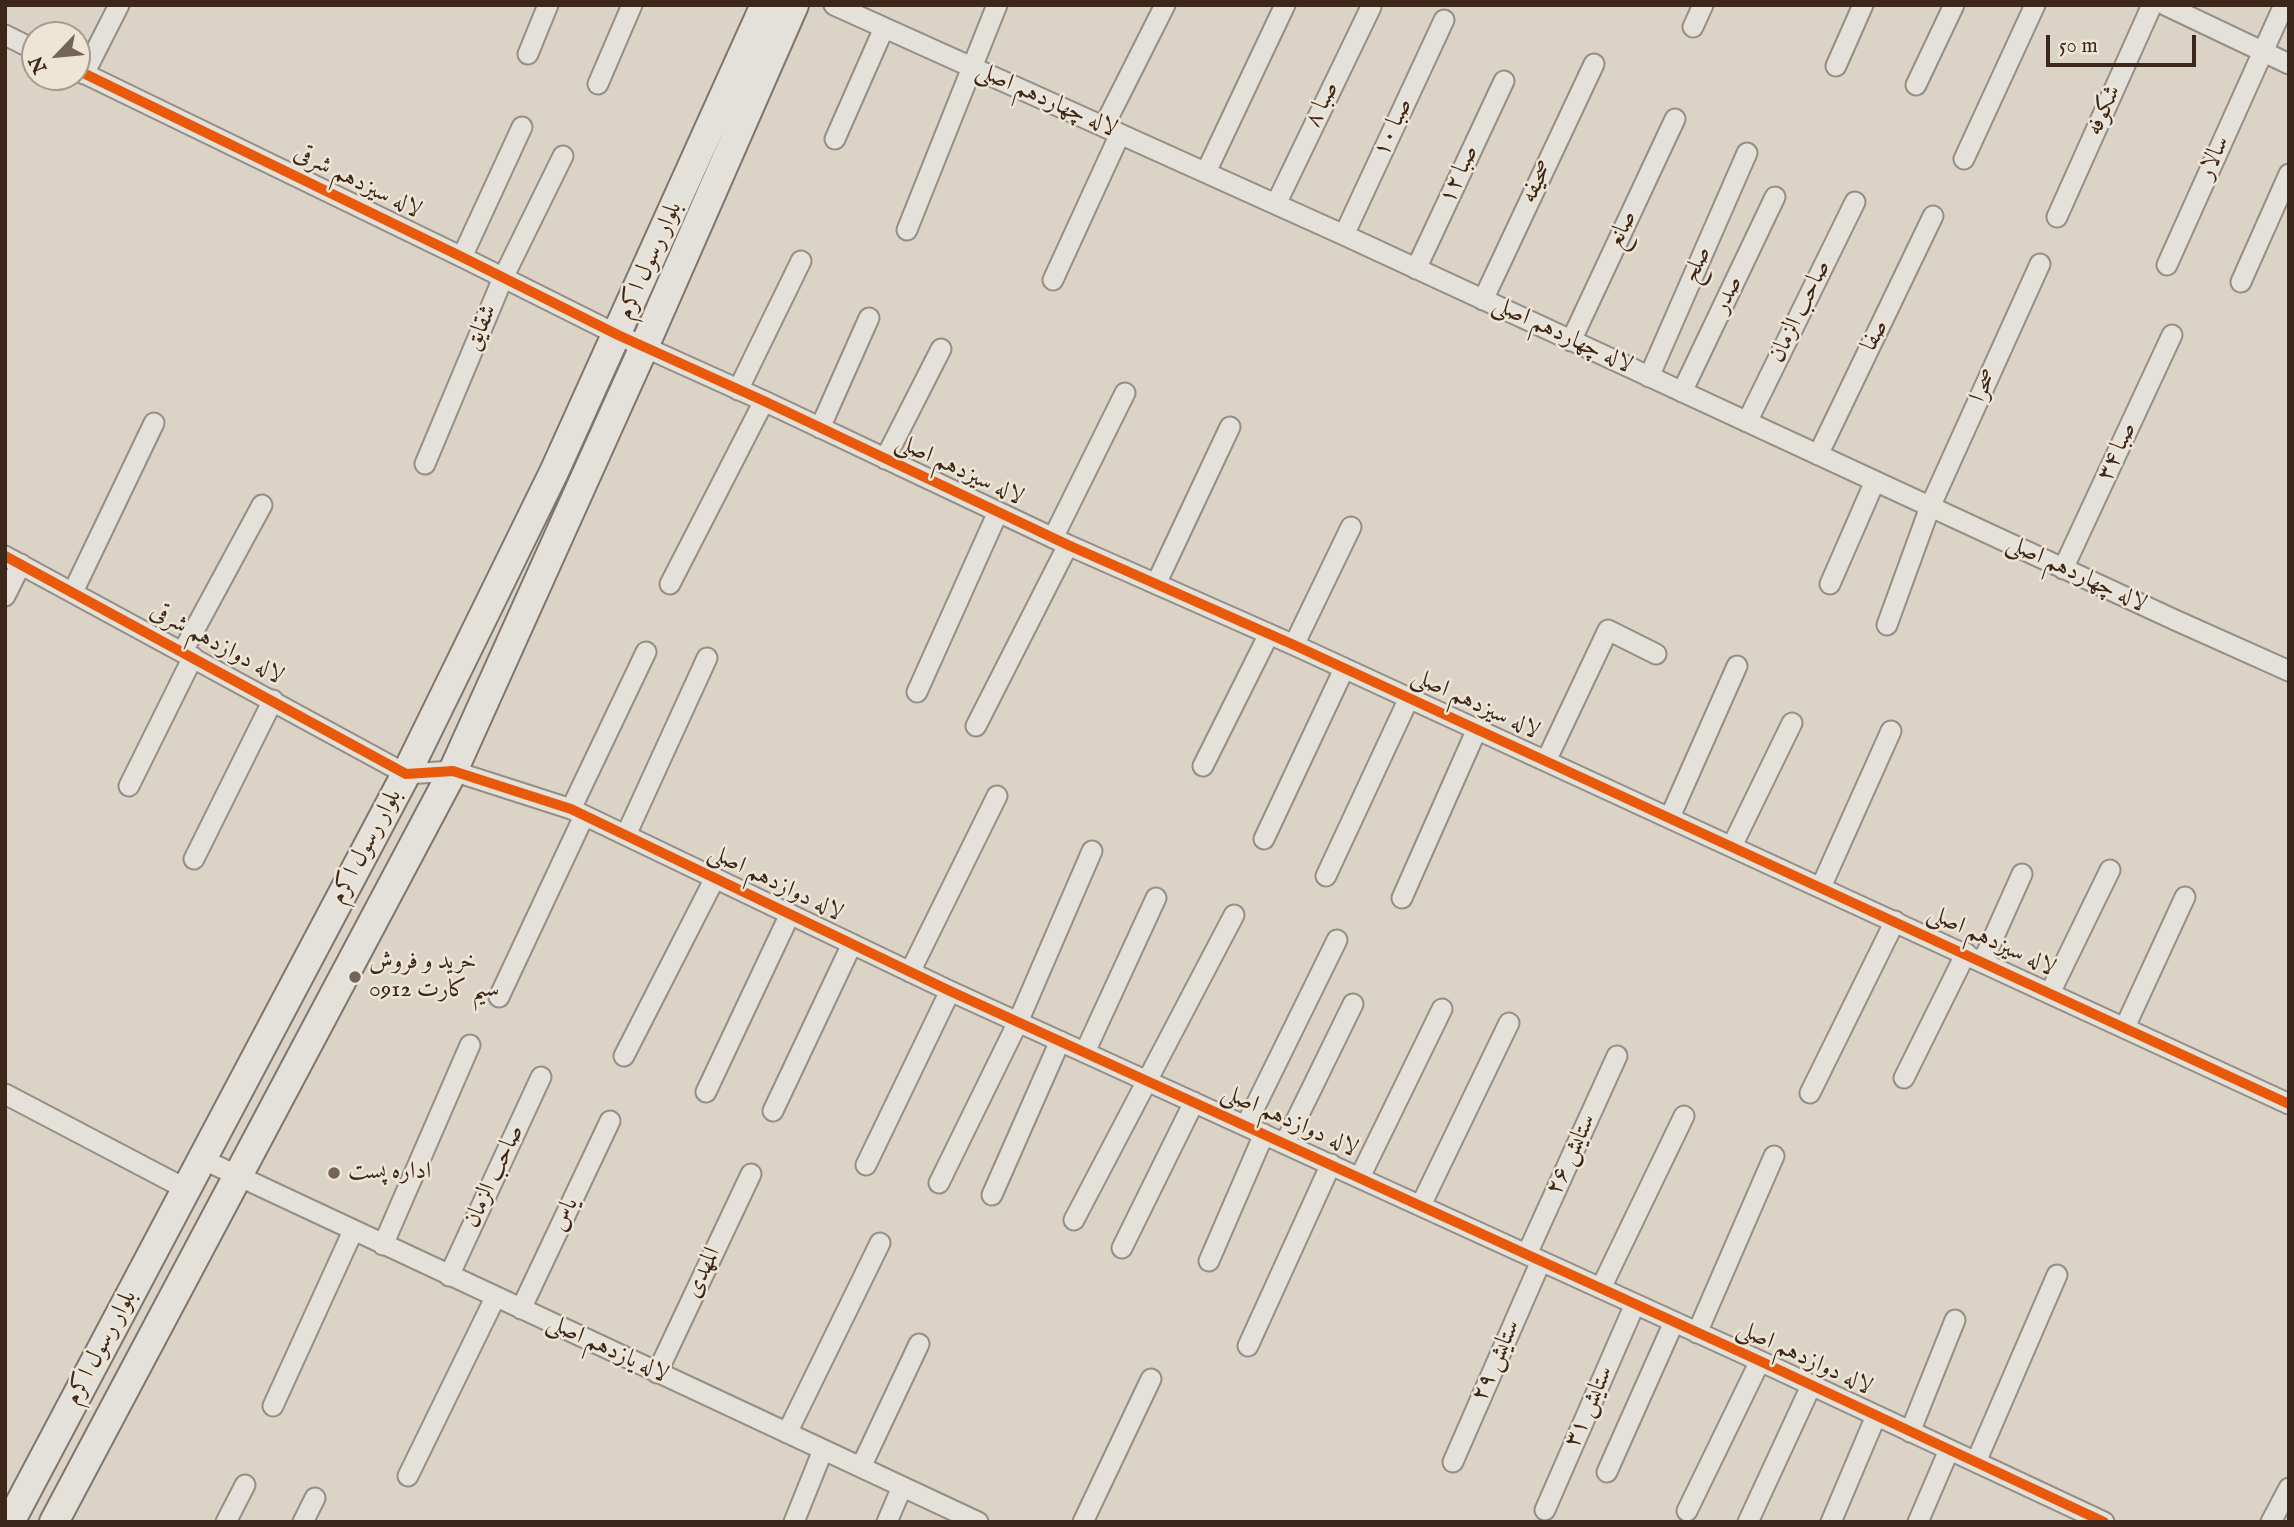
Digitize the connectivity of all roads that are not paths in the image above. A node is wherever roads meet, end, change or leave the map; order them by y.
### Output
1 (119, 5) edge
2 (548, 5) edge
3 (632, 5) edge
4 (765, 5) edge
5 (794, 5) edge
6 (834, 5) edge
7 (997, 5) edge
8 (1166, 5) edge
9 (1285, 5) edge
10 (1703, 5) edge
11 (1863, 5) edge
12 (1954, 5) edge
13 (2035, 5) edge
14 (2152, 5) edge
15 (2165, 5) edge
16 (2284, 5) edge
17 (1371, 7) edge
18 (1444, 20) dead end
19 (1693, 27) dead end
20 (884, 28) junction
21 (5, 35) edge
22 (21, 43) edge
23 (2263, 52) junction
24 (91, 53) edge
25 (528, 54) dead end
26 (1594, 64) dead end
27 (2289, 64) edge
28 (1836, 66) dead end
29 (971, 67) junction
30 (91, 77) edge
31 (1504, 81) dead end
32 (598, 84) dead end
33 (1916, 85) dead end
34 (1675, 119) dead end
35 (522, 127) dead end
36 (1112, 130) junction
37 (835, 139) dead end
38 (1748, 153) dead end
39 (563, 156) dead end
40 (1964, 159) dead end
41 (1206, 172) junction
42 (2289, 174) edge
43 (1775, 197) dead end
44 (1855, 202) dead end
45 (1276, 204) junction
46 (1933, 216) dead end
47 (2057, 217) dead end
48 (907, 230) dead end
49 (1345, 236) junction
50 (462, 257) junction
51 (801, 261) dead end
52 (2040, 264) dead end
53 (2167, 265) dead end
54 (1416, 269) junction
55 (503, 278) junction
56 (1053, 279) dead end
57 (2241, 282) dead end
58 (1483, 300) junction
59 (869, 318) dead end
60 (618, 335) junction
61 (2172, 335) dead end
62 (1571, 341) junction
63 (644, 347) junction
64 (941, 349) dead end
65 (1649, 377) junction
66 (738, 390) junction
67 (1682, 392) junction
68 (1125, 393) dead end
69 (764, 401) junction
70 (1747, 422) junction
71 (154, 423) dead end
72 (1230, 427) dead end
73 (820, 428) junction
74 (1818, 455) junction
75 (885, 459) junction
76 (425, 464) dead end
77 (1875, 481) junction
78 (262, 505) dead end
79 (1930, 507) junction
80 (998, 512) junction
81 (1351, 527) dead end
82 (1060, 541) junction
83 (13, 560) edge
84 (2063, 569) junction
85 (670, 584) dead end
86 (1156, 584) junction
87 (1830, 584) dead end
88 (73, 592) junction
89 (5, 596) edge
90 (1887, 625) dead end
91 (1269, 634) junction
92 (1294, 645) junction
93 (646, 652) dead end
94 (188, 654) junction
95 (1656, 654) dead end
96 (708, 658) dead end
97 (1737, 666) dead end
98 (1344, 668) junction
99 (2289, 671) edge
100 (917, 692) dead end
101 (1409, 698) junction
102 (273, 700) junction
103 (1792, 723) dead end
104 (976, 726) dead end
105 (1477, 729) junction
106 (1891, 731) dead end
107 (1546, 761) junction
108 (1203, 766) dead end
109 (453, 771) junction
110 (406, 774) junction
111 (129, 786) dead end
112 (997, 796) dead end
113 (577, 812) junction
114 (1670, 817) junction
115 (626, 835) junction
116 (1264, 839) dead end
117 (1732, 846) junction
118 (1092, 851) dead end
119 (194, 859) dead end
120 (2110, 870) dead end
121 (2022, 874) dead end
122 (1326, 876) dead end
123 (715, 878) junction
124 (1821, 887) junction
125 (2185, 897) dead end
126 (1156, 898) dead end
127 (1402, 898) dead end
128 (790, 914) junction
129 (1234, 915) dead end
130 (1895, 920) junction
131 (1337, 940) dead end
132 (852, 944) junction
133 (1974, 957) junction
134 (910, 972) junction
135 (950, 991) junction
136 (2050, 993) junction
137 (499, 997) dead end
138 (1353, 1004) dead end
139 (1442, 1009) dead end
140 (1018, 1022) junction
141 (1510, 1023) dead end
142 (2125, 1027) junction
143 (1060, 1041) junction
144 (470, 1045) dead end
145 (1085, 1052) junction
146 (624, 1056) dead end
147 (1617, 1056) dead end
148 (541, 1077) dead end
149 (1905, 1078) dead end
150 (1147, 1081) junction
151 (706, 1093) dead end
152 (1810, 1093) dead end
153 (5, 1094) edge
154 (1194, 1102) junction
155 (2289, 1104) edge
156 (774, 1111) dead end
157 (1684, 1116) dead end
158 (610, 1122) dead end
159 (1255, 1129) junction
160 (1284, 1143) junction
161 (1774, 1156) dead end
162 (202, 1159) junction
163 (1331, 1164) junction
164 (866, 1165) dead end
165 (751, 1174) dead end
166 (237, 1177) junction
167 (1360, 1177) junction
168 (939, 1183) dead end
169 (186, 1188) junction
170 (992, 1195) dead end
171 (1421, 1205) junction
172 (1074, 1220) dead end
173 (353, 1231) junction
174 (880, 1243) dead end
175 (383, 1245) junction
176 (1122, 1248) dead end
177 (1534, 1257) junction
178 (1209, 1261) dead end
179 (2057, 1275) dead end
180 (449, 1276) junction
181 (1601, 1288) junction
182 (495, 1298) junction
183 (1635, 1304) junction
184 (521, 1310) junction
185 (1955, 1320) dead end
186 (1674, 1322) junction
187 (1697, 1333) junction
188 (919, 1344) dead end
189 (1248, 1346) dead end
190 (1760, 1361) junction
191 (657, 1373) junction
192 (1151, 1379) dead end
193 (1811, 1386) junction
194 (273, 1406) dead end
195 (1876, 1416) junction
196 (1910, 1432) junction
197 (787, 1433) junction
198 (823, 1450) junction
199 (1950, 1450) junction
200 (1453, 1462) dead end
201 (1976, 1462) junction
202 (862, 1467) junction
203 (1607, 1472) dead end
204 (408, 1476) dead end
205 (245, 1485) dead end
206 (902, 1487) junction
207 (2289, 1488) edge
208 (315, 1498) dead end
209 (1545, 1510) dead end
210 (1687, 1510) dead end
211 (2080, 1517) edge
212 (10, 1522) edge
213 (54, 1522) edge
214 (226, 1522) edge
215 (303, 1522) edge
216 (794, 1522) edge
217 (887, 1522) edge
218 (978, 1522) edge
219 (1083, 1522) edge
220 (1748, 1522) edge
221 (1832, 1522) edge
222 (1917, 1522) edge
223 (2104, 1522) edge
224 (2272, 1522) edge

1 - 24 street
2 - 25 street
3 - 32 street
4 - 60 main road, بلوار رسول اکرم
5 - 63 main road, بلوار رسول اکرم
6 - 20 street, لاله چهاردهم اصلی
7 - 29 street
8 - 36 street
9 - 41 street
10 - 19 street
11 - 28 street
12 - 33 street
13 - 40 street
14 - 47 street, شکوفه
15 - 23 street
16 - 23 street, سالار
17 - 45 street, صبا ۸
18 - 49 street, صبا ۱۰
20 - 29 street, لاله چهاردهم اصلی
20 - 37 street
21 - 22 street
23 - 27 street
23 - 53 street, سالار
26 - 58 street, صحیفه
29 - 36 street, لاله چهاردهم اصلی
29 - 48 street
30 - 50 street, لاله سیزدهم شرقی
31 - 54 street, صبا ۱۲
34 - 62 street, صانع
35 - 50 street
36 - 41 street, لاله چهاردهم اصلی
36 - 56 street
38 - 65 street, صلح
39 - 55 street, شقایق
41 - 45 street, لاله چهاردهم اصلی
42 - 57 street
43 - 67 street, صدر
44 - 70 street, صاحب الزمان
45 - 49 street, لاله چهاردهم اصلی
46 - 74 street, صفا
49 - 54 street, لاله چهاردهم اصلی
50 - 55 street, لاله سیزدهم شرقی
51 - 66 street
52 - 79 street, صحرا
54 - 58 street, لاله چهاردهم اصلی
55 - 60 street, لاله سیزدهم شرقی
55 - 76 street, شقایق
58 - 62 street, لاله چهاردهم اصلی
59 - 73 street
60 - 63 street, لاله سیزدهم شرقی
60 - 110 main road, بلوار رسول اکرم
61 - 84 street, صبا ۳۴
62 - 65 street, لاله چهاردهم اصلی
63 - 66 street, لاله سیزدهم اصلی
63 - 109 main road, بلوار رسول اکرم
64 - 75 street
65 - 67 street, لاله چهاردهم اصلی
66 - 69 street, لاله سیزدهم اصلی
67 - 70 street, لاله چهاردهم اصلی
68 - 82 street
69 - 73 street, لاله سیزدهم اصلی
69 - 85 street
70 - 74 street, لاله چهاردهم اصلی
71 - 88 street
72 - 86 street
73 - 75 street, لاله سیزدهم اصلی
74 - 77 street, لاله چهاردهم اصلی
75 - 80 street, لاله سیزدهم اصلی
77 - 79 street, لاله چهاردهم اصلی
77 - 87 street
78 - 94 street
79 - 84 street, لاله چهاردهم اصلی
79 - 90 street, صحرا
80 - 82 street, لاله سیزدهم اصلی
80 - 100 street
81 - 92 street
82 - 86 street, لاله سیزدهم اصلی
82 - 104 street
83 - 88 street, لاله دوازدهم شرقی
83 - 89 street
84 - 99 street, لاله چهاردهم اصلی
86 - 91 street, لاله سیزدهم اصلی
88 - 94 street, لاله دوازدهم شرقی
91 - 92 street, لاله سیزدهم اصلی
91 - 108 street
92 - 98 street, لاله سیزدهم اصلی
93 - 113 street
94 - 102 street, لاله دوازدهم شرقی
94 - 111 street
95 - 107 street
96 - 115 street
97 - 114 street
98 - 101 street, لاله سیزدهم اصلی
98 - 116 street
101 - 105 street, لاله سیزدهم اصلی
101 - 122 street
102 - 110 street, لاله دوازدهم شرقی
102 - 119 street
103 - 117 street
105 - 107 street, لاله سیزدهم اصلی
105 - 127 street
106 - 124 street
107 - 114 street, لاله سیزدهم اصلی
109 - 110 street
109 - 113 street, لاله دوازدهم اصلی
109 - 166 main road, بلوار رسول اکرم
110 - 162 main road, بلوار رسول اکرم
112 - 134 street
113 - 115 street, لاله دوازدهم اصلی
113 - 137 street
114 - 117 street, لاله سیزدهم اصلی
115 - 123 street, لاله دوازدهم اصلی
117 - 124 street, لاله سیزدهم اصلی
118 - 140 street
120 - 136 street
121 - 133 street
123 - 128 street, لاله دوازدهم اصلی
123 - 146 street
124 - 130 street, لاله سیزدهم اصلی
125 - 142 street
126 - 145 street
128 - 132 street, لاله دوازدهم اصلی
128 - 151 street
129 - 150 street
130 - 133 street, لاله سیزدهم اصلی
130 - 152 street
131 - 159 street
132 - 134 street, لاله دوازدهم اصلی
132 - 156 street
133 - 136 street, لاله سیزدهم اصلی
133 - 149 street
134 - 135 street, لاله دوازدهم اصلی
135 - 140 street, لاله دوازدهم اصلی
135 - 164 street
136 - 142 street, لاله سیزدهم اصلی
138 - 160 street
139 - 167 street
140 - 143 street, لاله دوازدهم اصلی
140 - 168 street
141 - 171 street
142 - 155 street, لاله سیزدهم اصلی
143 - 145 street, لاله دوازدهم اصلی
143 - 170 street
144 - 175 street
145 - 150 street, لاله دوازدهم اصلی
147 - 177 street, ستایش ۲۶
148 - 180 street, صاحب الزمان
150 - 154 street, لاله دوازدهم اصلی
150 - 172 street
153 - 169 street
154 - 159 street, لاله دوازدهم اصلی
154 - 176 street
157 - 181 street
158 - 184 street, یاس
159 - 160 street, لاله دوازدهم اصلی
159 - 178 street
160 - 163 street, لاله دوازدهم اصلی
161 - 187 street
162 - 166 street, لاله یازدهم اصلی
162 - 169 main road, بلوار رسول اکرم
163 - 167 street, لاله دوازدهم اصلی
163 - 189 street
165 - 191 street, المهدی
166 - 173 street, لاله یازدهم اصلی
166 - 213 main road, بلوار رسول اکرم
167 - 171 street, لاله دوازدهم اصلی
169 - 212 main road, بلوار رسول اکرم
171 - 177 street, لاله دوازدهم اصلی
173 - 175 street, لاله یازدهم اصلی
173 - 194 street
174 - 197 street
175 - 180 street, لاله یازدهم اصلی
177 - 181 street, لاله دوازدهم اصلی
177 - 200 street, ستایش ۲۹
179 - 201 street
180 - 182 street, لاله یازدهم اصلی
181 - 183 street, لاله دوازدهم اصلی
182 - 184 street, لاله یازدهم اصلی
182 - 204 street
183 - 186 street, لاله دوازدهم اصلی
183 - 209 street, ستایش ۳۱
184 - 191 street, لاله یازدهم اصلی
185 - 196 street
186 - 187 street, لاله دوازدهم اصلی
186 - 203 street
187 - 190 street, لاله دوازدهم اصلی
188 - 202 street
190 - 193 street, لاله دوازدهم اصلی
190 - 210 street
191 - 197 street, لاله یازدهم اصلی
192 - 219 street
193 - 195 street, لاله دوازدهم اصلی
193 - 220 street
195 - 196 street, لاله دوازدهم اصلی
195 - 221 street
196 - 199 street, لاله دوازدهم اصلی
197 - 198 street, لاله یازدهم اصلی
198 - 202 street, لاله یازدهم اصلی
198 - 216 street
199 - 201 street, لاله دوازدهم اصلی
199 - 222 street
201 - 211 street, لاله دوازدهم اصلی
202 - 206 street, لاله یازدهم اصلی
205 - 214 street
206 - 217 street
206 - 218 street, لاله یازدهم اصلی
207 - 224 street
208 - 215 street
211 - 223 street, لاله دوازدهم اصلی

